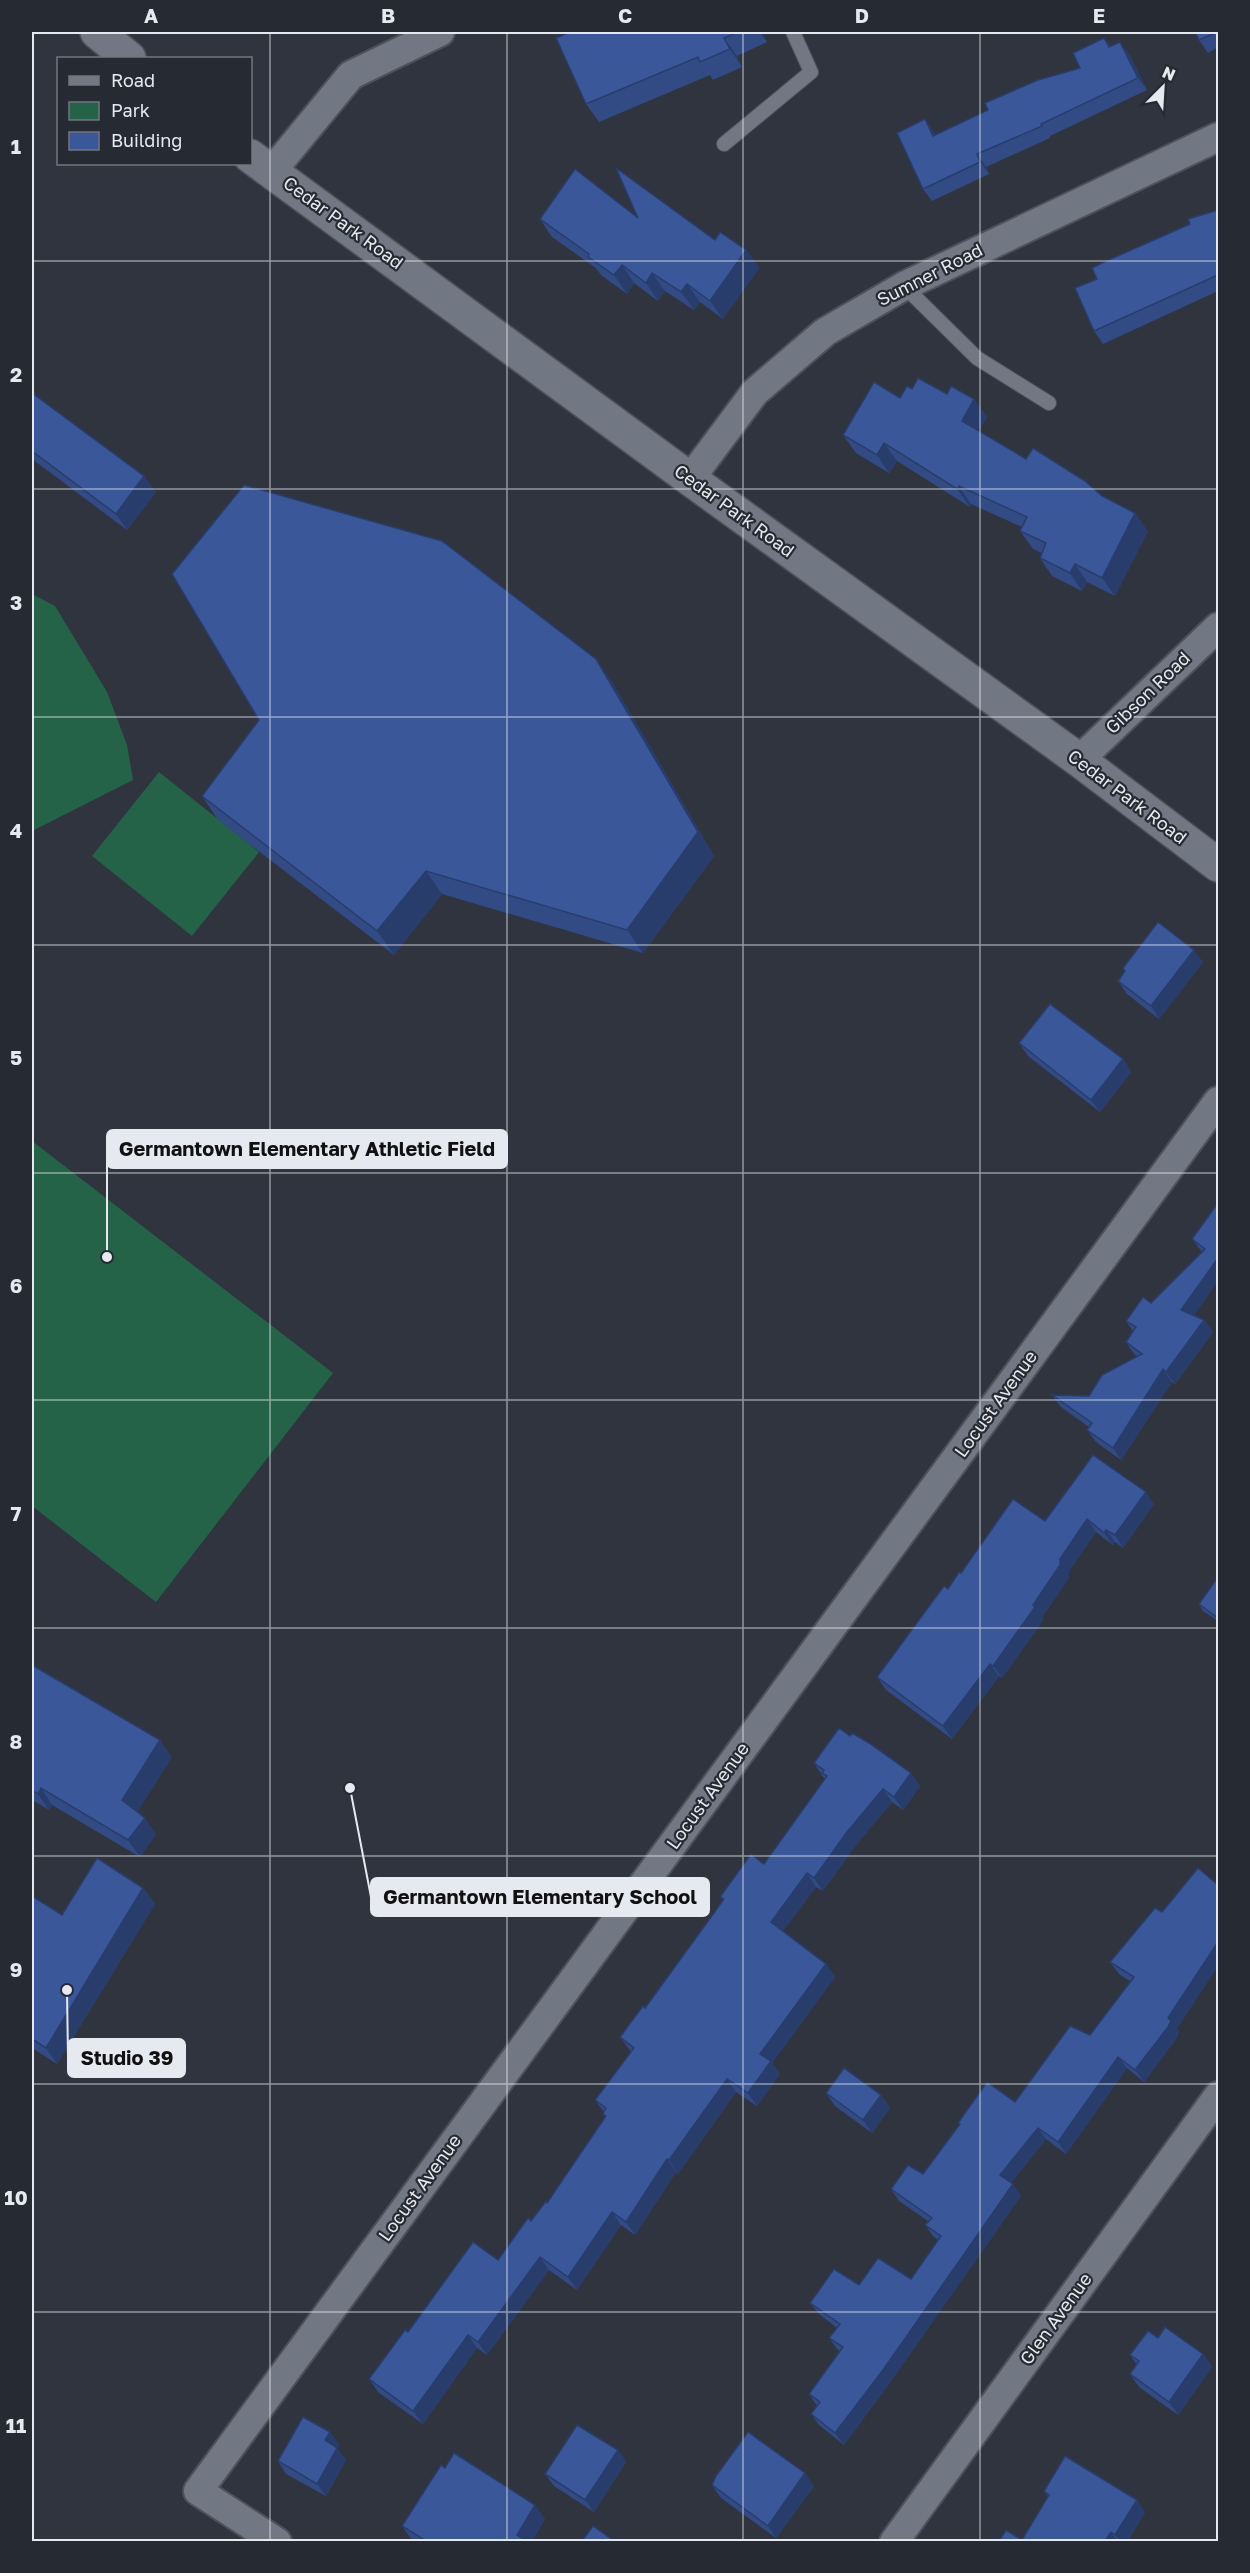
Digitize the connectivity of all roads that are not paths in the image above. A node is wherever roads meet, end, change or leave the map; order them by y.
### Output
1 (97, 32) edge
2 (440, 32) edge
3 (793, 32) edge
4 (128, 57) edge
5 (1218, 137) edge
6 (724, 144) dead end
7 (261, 163) edge
8 (904, 286) junction
9 (1049, 403) dead end
10 (690, 479) junction
11 (1218, 627) edge
12 (1079, 760) junction
13 (1218, 865) edge
14 (1218, 1101) edge
15 (1218, 2096) edge
16 (276, 2541) edge
17 (894, 2541) edge

1 - 4 street
2 - 7 street
3 - 6 lane
5 - 8 street, Sumner Road
7 - 10 street, Cedar Park Road
8 - 9 lane
8 - 10 street, Sumner Road
10 - 12 street, Cedar Park Road
11 - 12 street, Gibson Road
12 - 13 street, Cedar Park Road
14 - 16 street, Locust Avenue
15 - 17 street, Glen Avenue

